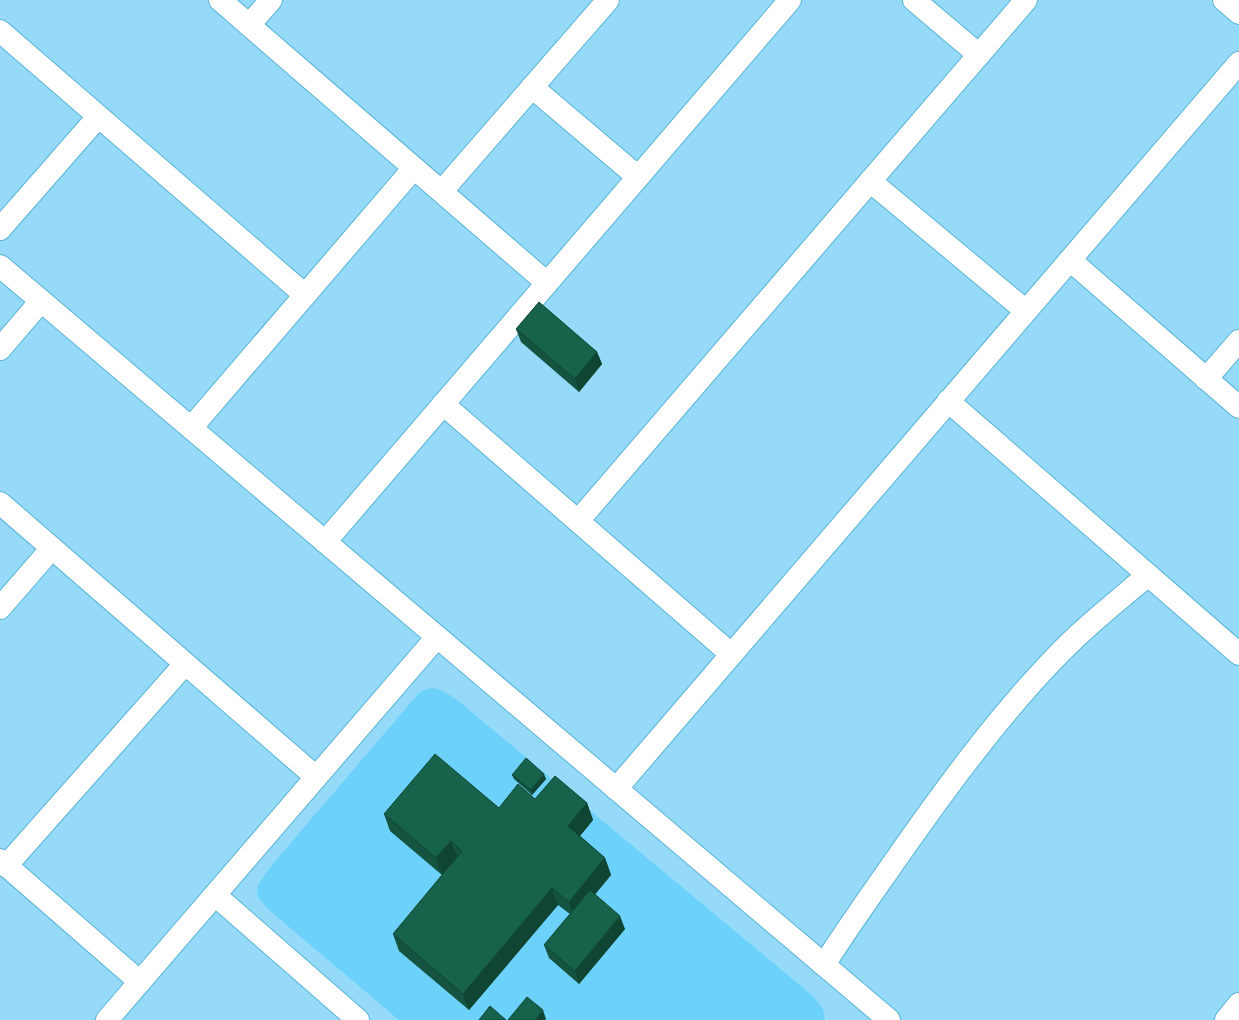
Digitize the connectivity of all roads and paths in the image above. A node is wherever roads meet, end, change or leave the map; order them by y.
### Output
1 (220, 0) edge
2 (271, 0) edge
3 (608, 0) edge
4 (790, 0) edge
5 (914, 0) edge
6 (1026, 0) edge
7 (1224, 0) edge
8 (1239, 13) edge
9 (249, 25) junction
10 (0, 31) edge
11 (979, 54) junction
12 (1239, 63) edge
13 (532, 87) junction
14 (98, 117) junction
15 (414, 168) junction
16 (638, 177) junction
17 (870, 181) junction
18 (442, 191) junction
19 (0, 229) edge
20 (1070, 260) junction
21 (0, 266) edge
22 (547, 283) junction
23 (305, 295) junction
24 (41, 301) junction
25 (1026, 312) junction
26 (1239, 341) edge
27 (0, 349) edge
28 (1206, 379) junction
29 (948, 401) junction
30 (443, 404) junction
31 (1239, 407) edge
32 (191, 428) junction
33 (0, 503) edge
34 (578, 521) junction
35 (325, 542) junction
36 (52, 548) junction
37 (1148, 575) junction
38 (0, 608) edge
39 (437, 637) junction
40 (731, 654) junction
41 (1239, 654) edge
42 (185, 664) junction
43 (316, 777) junction
44 (616, 788) junction
45 (3, 863) edge
46 (214, 895) junction
47 (824, 965) junction
48 (140, 982) junction
49 (1239, 1004) edge
50 (107, 1020) edge
51 (358, 1020) edge
52 (889, 1020) edge
53 (1226, 1020) edge

1 - 9 street
2 - 9 street
3 - 13 street
4 - 16 street
5 - 11 street
6 - 11 street
7 - 8 street
9 - 15 street
10 - 14 street
11 - 17 street
12 - 20 street
13 - 16 street
13 - 18 street
14 - 19 street
14 - 23 street
15 - 18 street
15 - 23 street
16 - 22 street
17 - 25 street
17 - 34 street
18 - 22 street
20 - 25 street
20 - 28 street
21 - 24 street
22 - 30 street
23 - 32 street
24 - 27 street
24 - 32 street
25 - 29 street
26 - 28 street
28 - 31 street
29 - 37 street
29 - 40 street
30 - 34 street
30 - 35 street
32 - 35 street
33 - 36 street
34 - 40 street
35 - 39 street
36 - 38 street
36 - 42 street
37 - 41 street
37 - 47 street
39 - 43 street
39 - 44 street
40 - 44 street
42 - 43 street
42 - 45 street
43 - 46 street
44 - 47 street
45 - 48 street
46 - 48 street
46 - 51 street
47 - 52 street
48 - 50 street
49 - 53 street

